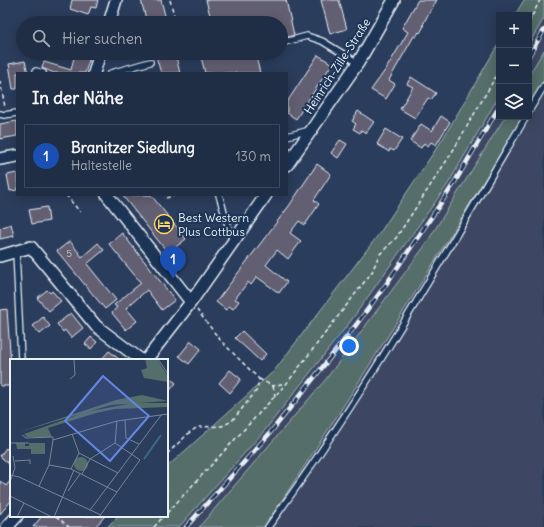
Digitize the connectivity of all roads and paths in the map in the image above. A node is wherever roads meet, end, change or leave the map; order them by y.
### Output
1 (116, 0) edge
2 (170, 0) edge
3 (394, 0) edge
4 (540, 0) edge
5 (111, 16) edge
6 (174, 16) edge
7 (532, 16) edge
8 (288, 41) edge
9 (98, 60) edge
10 (150, 62) dead end
11 (358, 63) junction
12 (94, 72) edge
13 (115, 72) edge
14 (496, 76) edge
15 (0, 81) edge
16 (544, 86) edge
17 (532, 107) edge
18 (16, 113) edge
19 (0, 114) edge
20 (7, 115) junction
21 (524, 120) edge
22 (312, 129) junction
23 (288, 136) edge
24 (16, 156) edge
25 (0, 160) edge
26 (288, 164) edge
27 (67, 196) edge
28 (108, 196) edge
29 (172, 196) edge
30 (220, 196) edge
31 (265, 196) edge
32 (166, 198) dead end
33 (80, 212) dead end
34 (233, 243) junction
35 (16, 252) junction
36 (0, 256) edge
37 (191, 302) junction
38 (21, 359) edge
39 (140, 359) edge
40 (147, 359) edge
41 (259, 379) junction
42 (287, 383) junction
43 (273, 386) junction
44 (275, 396) junction
45 (168, 453) edge
46 (168, 512) edge
47 (16, 517) edge
48 (57, 517) edge
49 (163, 517) edge
50 (7, 527) edge
51 (69, 527) edge
52 (154, 527) edge
53 (268, 527) edge

1 - 5 street
2 - 6 path
3 - 11 street, Heinrich-Zille-Straße
4 - 7 path
8 - 11 lane
9 - 12 street
10 - 13 lane
11 - 22 street, Heinrich-Zille-Straße
14 - 42 path
15 - 20 path
16 - 17 lane
18 - 20 lane
19 - 20 lane
21 - 53 lane
22 - 23 lane
22 - 26 street, Heinrich-Zille-Straße
24 - 25 street
27 - 33 path
28 - 37 street
29 - 32 path
30 - 34 lane
31 - 34 street
34 - 37 street
35 - 36 street
35 - 38 lane
35 - 39 street
37 - 40 street
37 - 41 path
41 - 43 path
41 - 45 path
42 - 43 path
42 - 44 path
43 - 44 path
44 - 46 path
47 - 50 street
48 - 51 path
49 - 52 path

